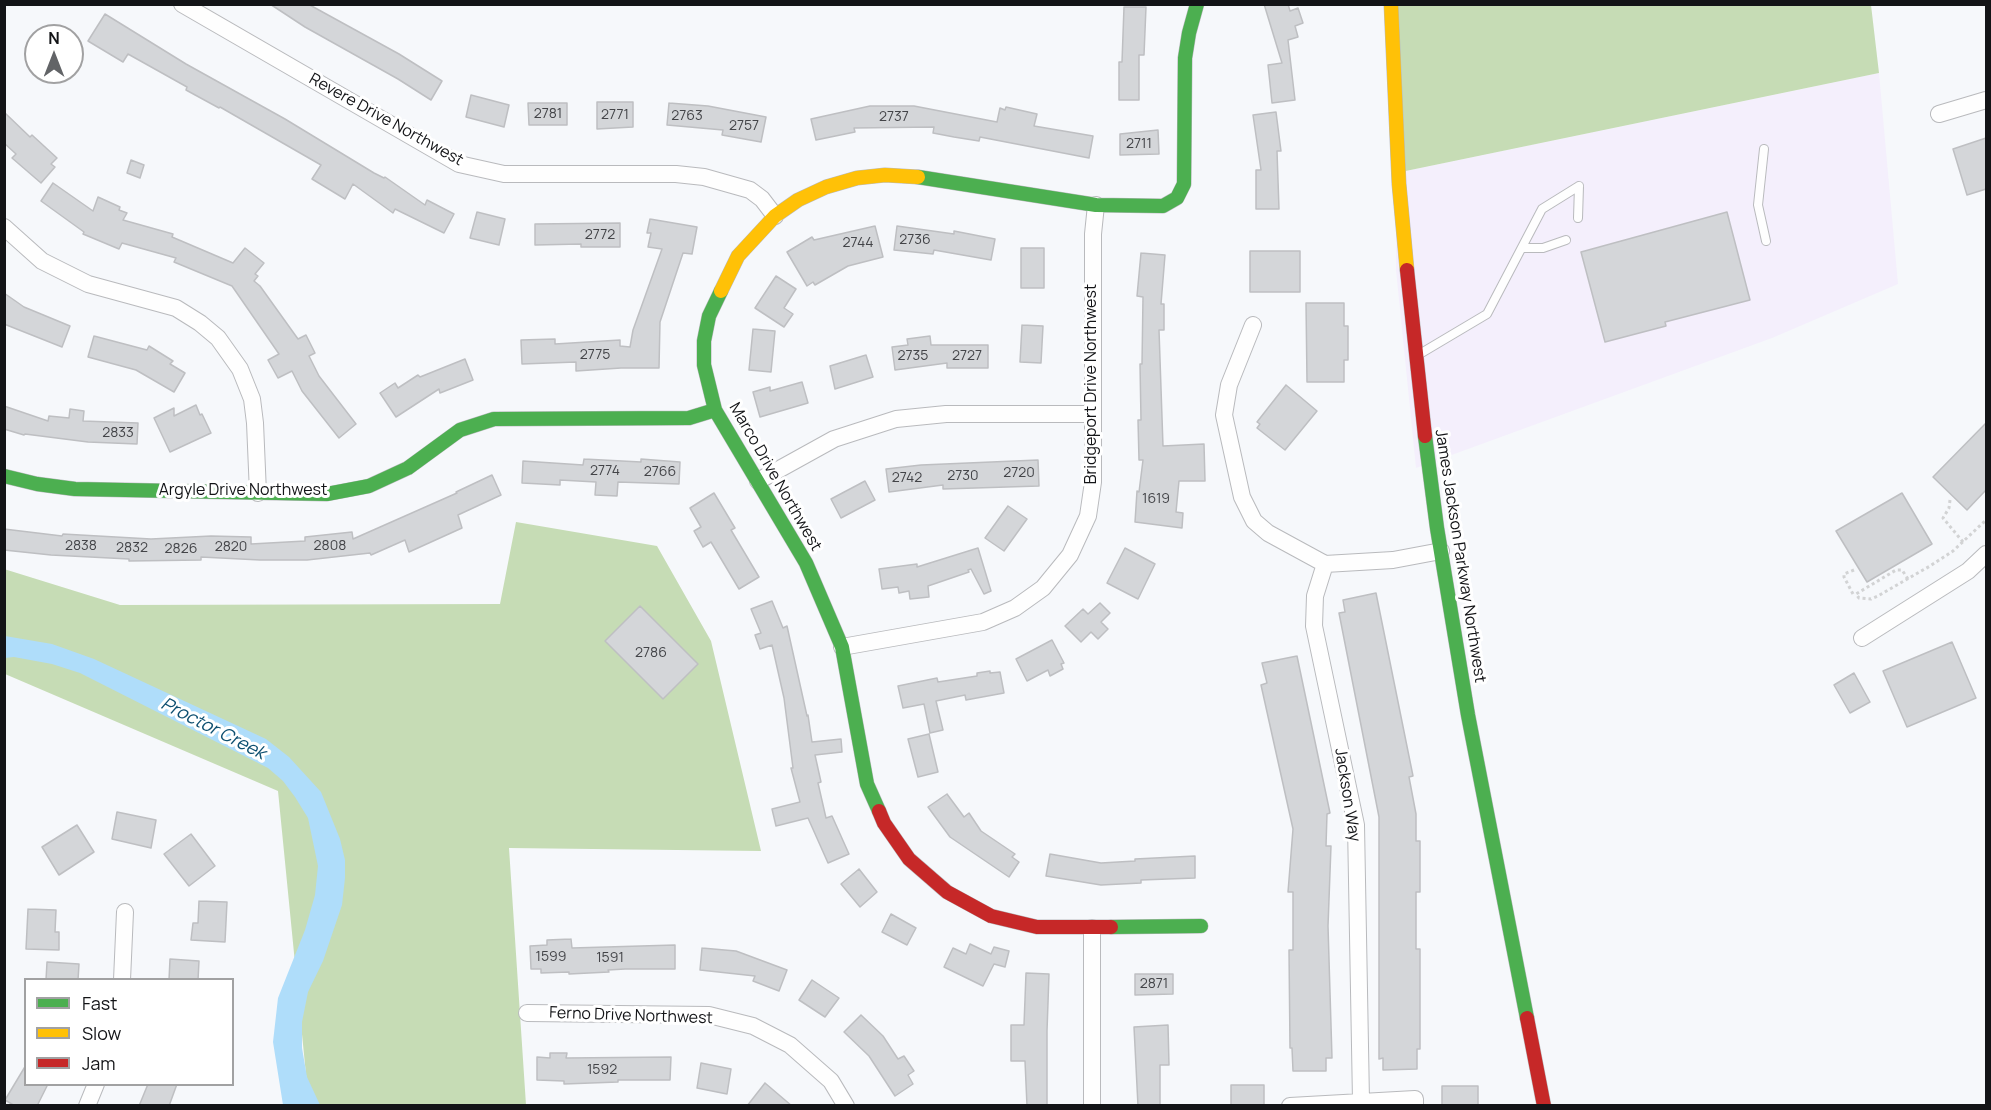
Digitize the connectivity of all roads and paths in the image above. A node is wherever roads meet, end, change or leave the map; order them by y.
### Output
1 (182, 4) edge
2 (1197, 4) edge
3 (1391, 4) edge
4 (1986, 99) edge
5 (1939, 114) dead end
6 (1764, 149) dead end
7 (1096, 205) junction
8 (774, 216) junction
9 (1578, 218) dead end
10 (4, 228) edge
11 (1566, 240) dead end
12 (1766, 241) dead end
13 (1522, 248) junction
14 (1253, 325) dead end
15 (1415, 357) junction
16 (715, 410) junction
17 (1093, 414) junction
18 (4, 476) edge
19 (758, 481) junction
20 (258, 493) junction
21 (1950, 500) dead end
22 (1986, 520) edge
23 (1963, 542) junction
24 (1441, 551) junction
25 (1986, 554) edge
26 (1325, 564) junction
27 (1854, 570) dead end
28 (1908, 579) junction
29 (1856, 594) junction
30 (1862, 638) dead end
31 (842, 646) junction
32 (125, 912) dead end
33 (1201, 926) dead end
34 (1092, 928) junction
35 (122, 978) edge
36 (527, 1013) dead end
37 (95, 1086) edge
38 (1361, 1101) junction
39 (87, 1106) edge
40 (846, 1106) edge
41 (1092, 1106) edge
42 (1290, 1106) edge
43 (1415, 1106) edge
44 (1544, 1106) edge

1 - 8 street, Revere Drive Northwest
2 - 7 street, Marco Drive Northwest
3 - 15 street, James Jackson Parkway Northwest
4 - 5 street
6 - 12 lane
7 - 8 street, Marco Drive Northwest
7 - 17 street, Bridgeport Drive Northwest
8 - 16 street, Marco Drive Northwest
9 - 13 lane
10 - 20 street
11 - 13 lane
13 - 15 lane
14 - 26 street
15 - 24 street, James Jackson Parkway Northwest
16 - 19 street, Marco Drive Northwest
16 - 20 street, Argyle Drive Northwest
17 - 19 street
17 - 31 street, Bridgeport Drive Northwest
18 - 20 street, Argyle Drive Northwest
19 - 31 street, Marco Drive Northwest
21 - 23 path
22 - 23 path
23 - 28 path
24 - 26 street
24 - 44 street, James Jackson Parkway Northwest
25 - 30 street
26 - 38 street, Jackson Way
27 - 29 path
28 - 29 path
28 - 29 path
31 - 34 street, Marco Drive Northwest
32 - 35 street
33 - 34 street, Marco Drive Northwest
34 - 41 street
36 - 40 street, Ferno Drive Northwest
37 - 39 street
38 - 42 street
38 - 43 street

